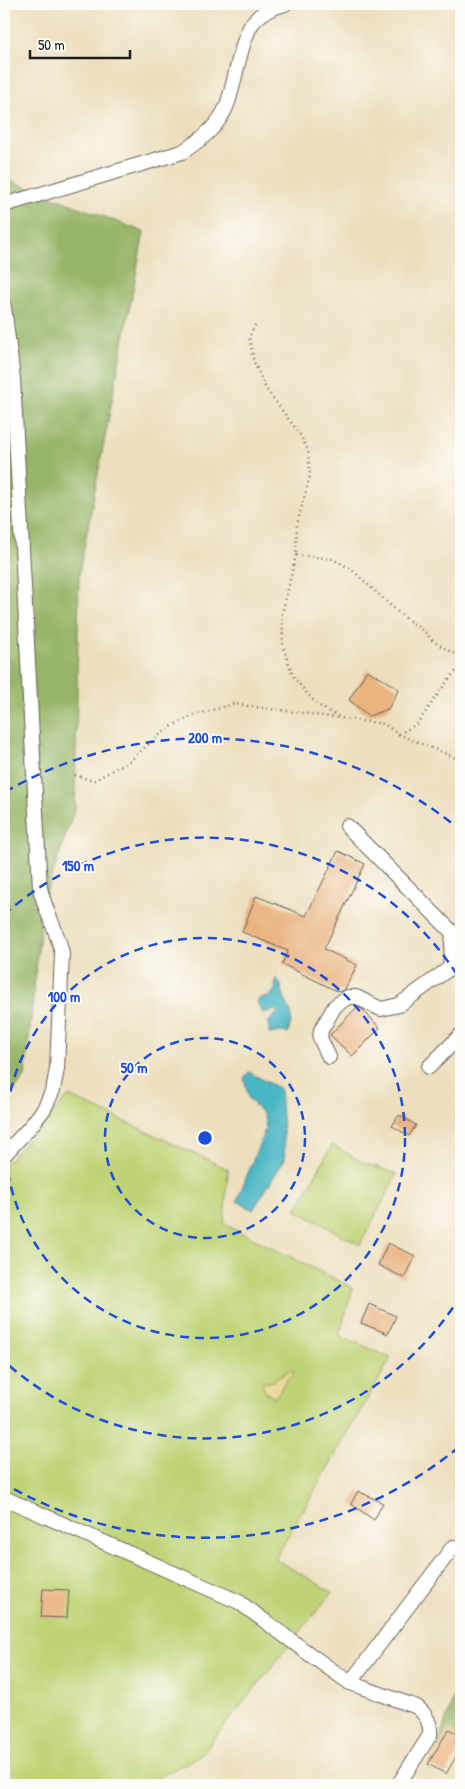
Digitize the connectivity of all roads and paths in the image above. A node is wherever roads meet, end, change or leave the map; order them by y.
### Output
1 (285, 4) edge
2 (4, 205) edge
3 (4, 307) edge
4 (255, 325) dead end
5 (296, 555) junction
6 (461, 656) edge
7 (461, 667) edge
8 (341, 718) junction
9 (398, 734) junction
10 (461, 760) edge
11 (75, 775) dead end
12 (347, 826) dead end
13 (457, 933) edge
14 (461, 1034) edge
15 (329, 1056) dead end
16 (429, 1067) dead end
17 (4, 1155) edge
18 (4, 1498) edge
19 (453, 1547) dead end
20 (350, 1683) junction
21 (398, 1785) edge

1 - 2 street
3 - 17 street
4 - 5 path
5 - 6 path
5 - 8 path
7 - 9 path
8 - 9 path
8 - 11 path
9 - 10 path
12 - 13 street
13 - 15 street
14 - 16 street
18 - 20 street
19 - 20 street
20 - 21 street

